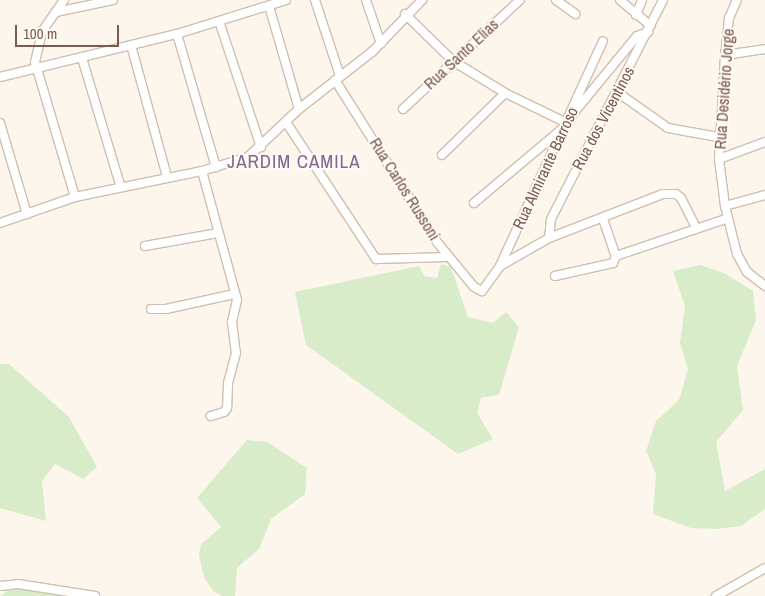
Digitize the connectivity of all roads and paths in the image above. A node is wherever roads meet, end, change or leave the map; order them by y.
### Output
1 (64, 0) edge
2 (113, 0) edge
3 (286, 0) edge
4 (315, 0) edge
5 (366, 0) edge
6 (422, 0) edge
7 (520, 0) edge
8 (556, 0) edge
9 (620, 0) edge
10 (642, 0) edge
11 (663, 0) edge
12 (737, 0) edge
13 (268, 6) junction
14 (56, 12) junction
15 (405, 14) junction
16 (575, 14) dead end
17 (636, 15) junction
18 (219, 21) junction
19 (649, 29) junction
20 (177, 34) junction
21 (603, 41) dead end
22 (381, 44) junction
23 (131, 45) junction
24 (765, 48) edge
25 (725, 55) junction
26 (82, 58) junction
27 (453, 61) junction
28 (36, 69) junction
29 (0, 77) edge
30 (337, 78) junction
31 (505, 92) junction
32 (617, 92) junction
33 (299, 109) junction
34 (403, 109) dead end
35 (286, 122) junction
36 (0, 123) edge
37 (567, 123) junction
38 (718, 137) junction
39 (765, 142) edge
40 (261, 147) junction
41 (442, 155) dead end
42 (719, 159) junction
43 (216, 167) junction
44 (202, 171) junction
45 (168, 177) junction
46 (120, 185) junction
47 (765, 196) edge
48 (75, 197) junction
49 (474, 203) dead end
50 (725, 206) junction
51 (27, 214) junction
52 (728, 218) junction
53 (603, 219) junction
54 (0, 223) edge
55 (696, 228) junction
56 (218, 233) junction
57 (549, 238) junction
58 (145, 246) dead end
59 (616, 256) junction
60 (448, 257) junction
61 (500, 266) junction
62 (555, 276) dead end
63 (765, 286) edge
64 (482, 292) joint
65 (234, 294) junction
66 (150, 310) dead end
67 (211, 416) dead end
68 (765, 568) edge
69 (0, 586) edge
70 (71, 594) edge
71 (89, 596) edge
72 (716, 596) edge

1 - 14 street
2 - 14 street
3 - 13 street
4 - 30 street, Rua Carlos Russoni
5 - 22 street
6 - 15 street
7 - 27 street, Rua Santo Elias
8 - 16 street
9 - 17 street
10 - 17 street
11 - 19 street, Rua dos Vicentinos
12 - 25 street, Rua Desidério Jorge
13 - 18 street
13 - 33 street
14 - 28 street
15 - 22 street
15 - 27 street
17 - 19 street
18 - 20 street
18 - 40 street
19 - 32 street, Rua dos Vicentinos
19 - 37 street
20 - 23 street
20 - 43 street
21 - 37 street, Rua Almirante Barroso
22 - 30 street
23 - 26 street
23 - 45 street
24 - 25 street
25 - 38 street, Rua Desidério Jorge
26 - 28 street
26 - 46 street
27 - 31 street
27 - 34 street, Rua Santo Elias
28 - 29 street
28 - 48 street
30 - 33 street
30 - 60 street, Rua Carlos Russoni
31 - 37 street
31 - 41 street
32 - 38 street
32 - 57 street, Rua dos Vicentinos
33 - 35 street
35 - 40 street
35 - 60 street
36 - 51 street
37 - 49 street
37 - 61 street, Rua Almirante Barroso
38 - 42 street, Rua Desidério Jorge
39 - 42 street
40 - 43 street
42 - 50 street, Rua Desidério Jorge
43 - 44 street
44 - 45 street
44 - 56 street
45 - 46 street
46 - 48 street
47 - 50 street
48 - 51 street
50 - 52 street, Rua Desidério Jorge
51 - 54 street
52 - 55 street
52 - 63 street, Rua Desidério Jorge
53 - 55 street
53 - 57 street
53 - 59 street
55 - 59 street
56 - 58 street
56 - 65 street
57 - 61 street
59 - 62 street
60 - 64 street, Rua Carlos Russoni
61 - 64 street, Rua Almirante Barroso
65 - 66 street
65 - 67 street
68 - 72 street
69 - 70 street
70 - 71 street

